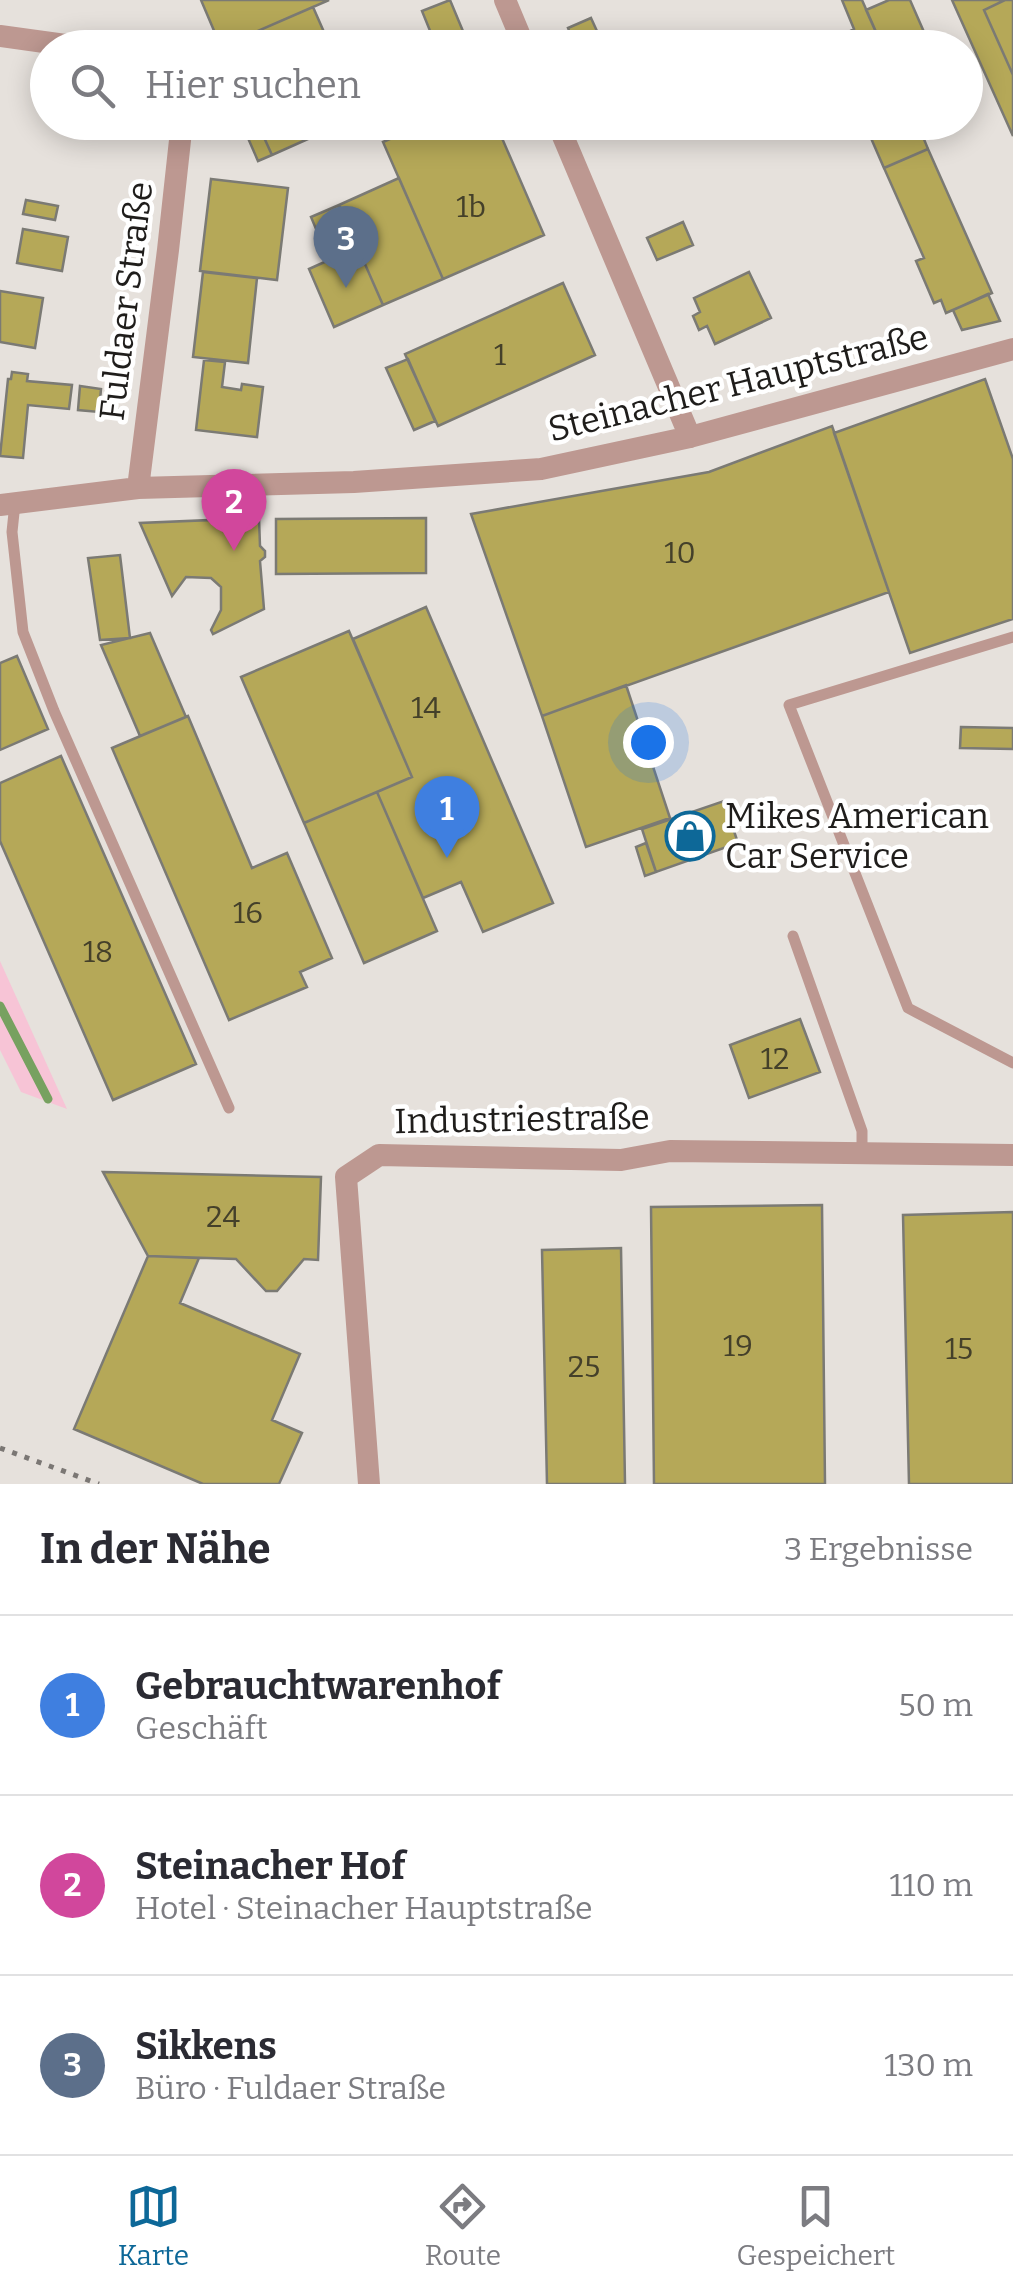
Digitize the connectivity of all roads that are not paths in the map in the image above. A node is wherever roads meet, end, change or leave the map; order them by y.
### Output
1 (505, 0) edge
2 (518, 30) edge
3 (0, 36) edge
4 (30, 40) edge
5 (180, 140) edge
6 (564, 140) edge
7 (1013, 349) edge
8 (690, 437) junction
9 (138, 488) junction
10 (8, 504) edge
11 (1013, 637) edge
12 (793, 936) dead end
13 (1013, 1063) edge
14 (229, 1108) dead end
15 (862, 1153) junction
16 (1013, 1156) edge
17 (369, 1484) edge

1 - 2 street
3 - 4 street
5 - 9 street, Fuldaer Straße
6 - 8 street
7 - 8 street, Steinacher Hauptstraße
8 - 9 street, Steinacher Hauptstraße
9 - 10 street, Steinacher Hauptstraße
10 - 14 lane
11 - 13 lane
12 - 15 lane
15 - 16 street, Industriestraße
15 - 17 street, Industriestraße

